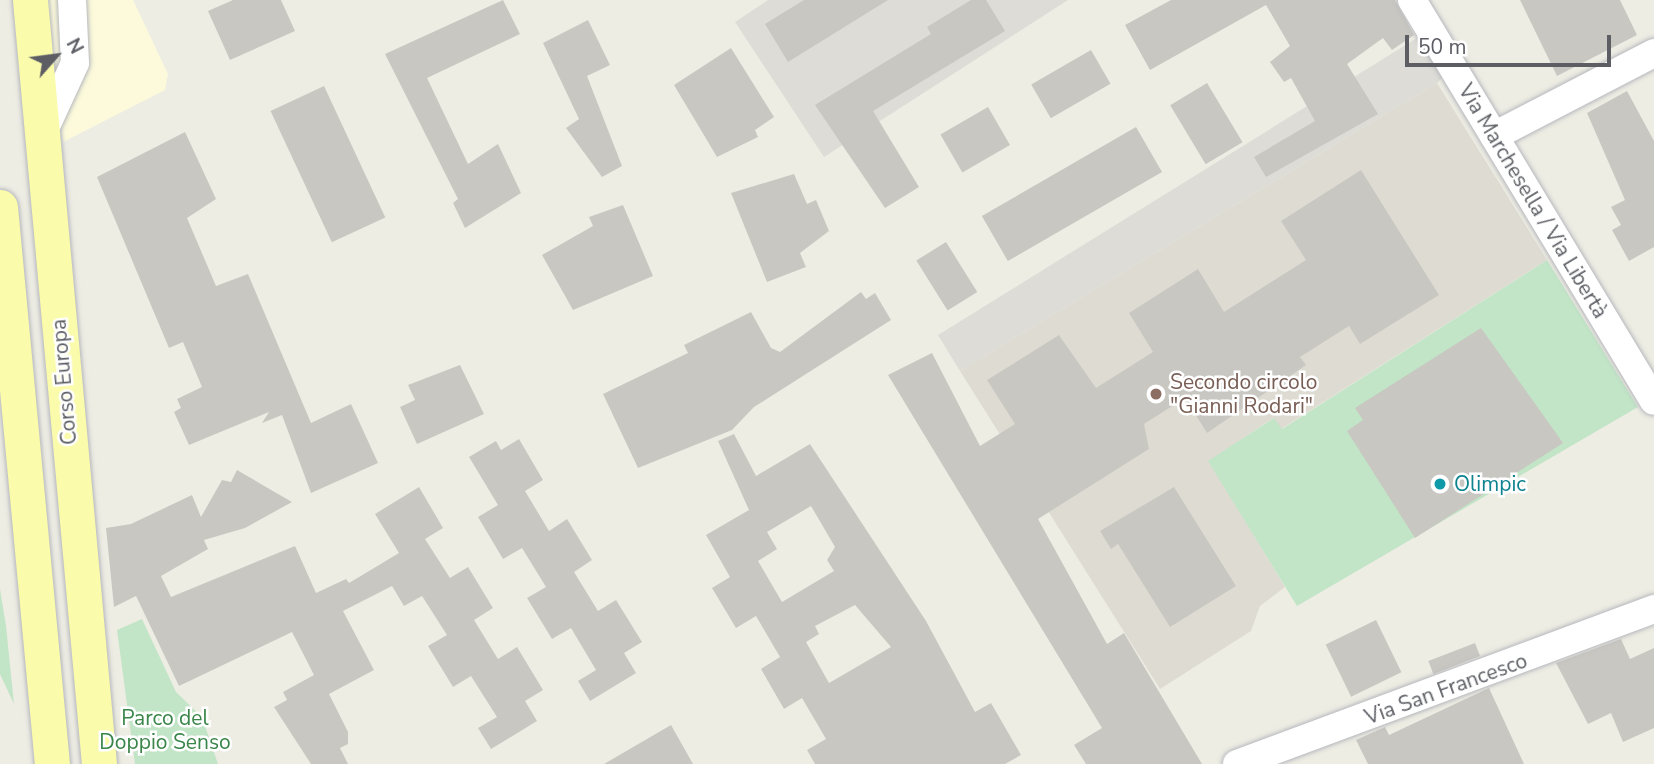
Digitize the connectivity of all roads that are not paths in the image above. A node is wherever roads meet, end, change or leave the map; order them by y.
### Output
1 (30, 0) edge
2 (72, 0) edge
3 (1412, 0) edge
4 (1654, 53) edge
5 (42, 135) junction
6 (1494, 136) junction
7 (0, 207) edge
8 (1654, 401) edge
9 (1654, 609) edge
10 (52, 764) edge
11 (99, 764) edge
12 (1237, 764) edge

1 - 5 main road, Corso Europa
2 - 5 street
3 - 6 street, Via Marchesella / Via Libertà
4 - 6 street
5 - 11 main road, Corso Europa
6 - 8 street, Via Marchesella / Via Libertà
7 - 10 main road
9 - 12 street, Via San Francesco

